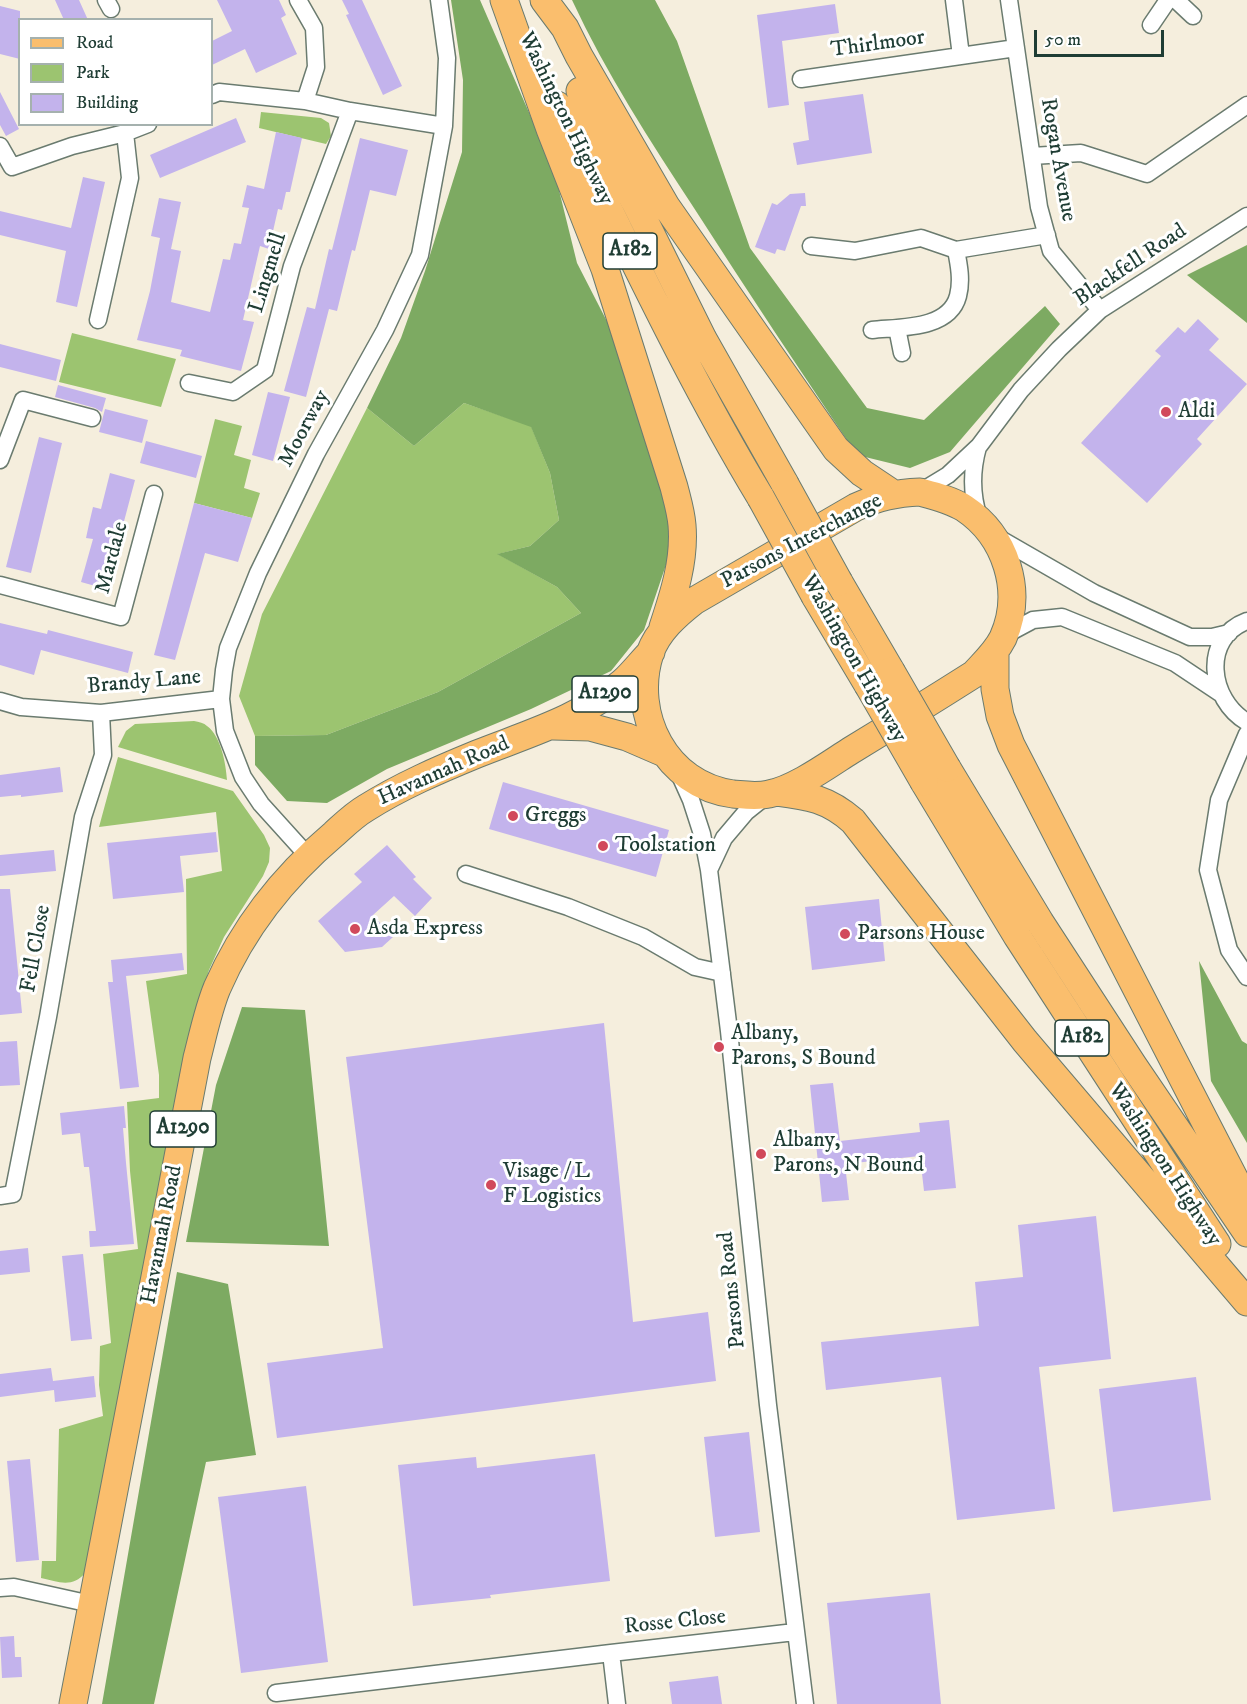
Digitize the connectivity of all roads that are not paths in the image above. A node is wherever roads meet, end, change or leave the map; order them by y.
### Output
1 (298, 0) edge
2 (439, 0) edge
3 (506, 0) edge
4 (538, 0) edge
5 (544, 0) edge
6 (954, 0) edge
7 (1009, 0) edge
8 (1168, 0) edge
9 (1176, 0) edge
10 (1193, 16) dead end
11 (1151, 25) dead end
12 (1016, 48) junction
13 (961, 56) junction
14 (801, 79) dead end
15 (213, 95) edge
16 (305, 101) junction
17 (1247, 105) edge
18 (350, 111) junction
19 (143, 126) edge
20 (444, 126) junction
21 (125, 133) junction
22 (0, 146) edge
23 (1032, 156) junction
24 (1247, 216) edge
25 (1047, 235) junction
26 (811, 246) dead end
27 (956, 249) junction
28 (1100, 310) junction
29 (98, 320) dead end
30 (897, 328) junction
31 (872, 330) dead end
32 (902, 353) dead end
33 (189, 383) dead end
34 (92, 418) dead end
35 (979, 446) junction
36 (0, 460) edge
37 (920, 492) junction
38 (892, 493) junction
39 (154, 494) dead end
40 (987, 528) junction
41 (0, 585) edge
42 (1247, 621) edge
43 (1229, 633) junction
44 (655, 643) junction
45 (999, 643) junction
46 (1220, 693) junction
47 (221, 699) junction
48 (0, 701) edge
49 (101, 713) junction
50 (1247, 722) edge
51 (551, 726) junction
52 (1247, 734) edge
53 (670, 760) junction
54 (772, 793) junction
55 (308, 856) junction
56 (710, 870) junction
57 (466, 874) dead end
58 (722, 973) junction
59 (1247, 977) edge
60 (7, 1195) edge
61 (1247, 1203) edge
62 (1247, 1233) edge
63 (1247, 1290) edge
64 (1247, 1302) edge
65 (0, 1588) edge
66 (91, 1604) junction
67 (795, 1632) junction
68 (611, 1653) junction
69 (276, 1693) dead end
70 (73, 1704) edge
71 (617, 1704) edge
72 (805, 1704) edge

1 - 16 street
2 - 20 street, Moorway
3 - 44 main road
3 - 63 main road, Washington Highway / A182, bridge
4 - 62 main road, Washington Highway / A182, bridge
5 - 38 main road
6 - 13 street, Thirlmoor
7 - 12 street, Rogan Avenue
8 - 11 street
9 - 10 street
12 - 13 street, Thirlmoor
12 - 23 street, Rogan Avenue
13 - 14 street, Thirlmoor
15 - 16 street
16 - 18 street
17 - 23 street
18 - 20 street
18 - 33 street, Lingmell
19 - 21 street
20 - 47 street, Moorway
21 - 22 street
21 - 29 street
23 - 25 street, Rogan Avenue
24 - 28 street, Blackfell Road
25 - 27 street
25 - 28 street, Rogan Avenue
26 - 27 street
27 - 30 street
28 - 35 street, Blackfell Road
30 - 31 street
30 - 32 street
34 - 36 street
35 - 37 street, Blackfell Road
35 - 40 street, Blackfell Road
37 - 38 main road, Parsons Interchange
37 - 40 main road, Parsons Interchange
38 - 44 main road, Parsons Interchange
39 - 41 street, Mardale
40 - 43 street
40 - 45 main road, Parsons Interchange
42 - 43 street
43 - 46 street
44 - 51 main road, Havannah Road / A1290
44 - 53 main road, Parsons Interchange
45 - 46 street
45 - 54 main road, Parsons Interchange
45 - 61 main road
46 - 50 street
47 - 49 street, Brandy Lane
47 - 55 street, Moorway
48 - 49 street, Brandy Lane
49 - 60 street, Fell Close
51 - 53 main road, Havannah Road / A1290
51 - 55 main road, Havannah Road / A1290
52 - 59 street
53 - 54 main road, Parsons Interchange
53 - 56 street, Parsons Road
54 - 56 street
54 - 64 main road
55 - 66 main road, Havannah Road / A1290
56 - 58 street, Parsons Road
57 - 58 street
58 - 67 street, Parsons Road
65 - 66 street
66 - 70 main road, Havannah Road / A1290
67 - 68 street, Rosse Close
67 - 72 street, Parsons Road
68 - 69 street
68 - 71 street, Rosse Close

